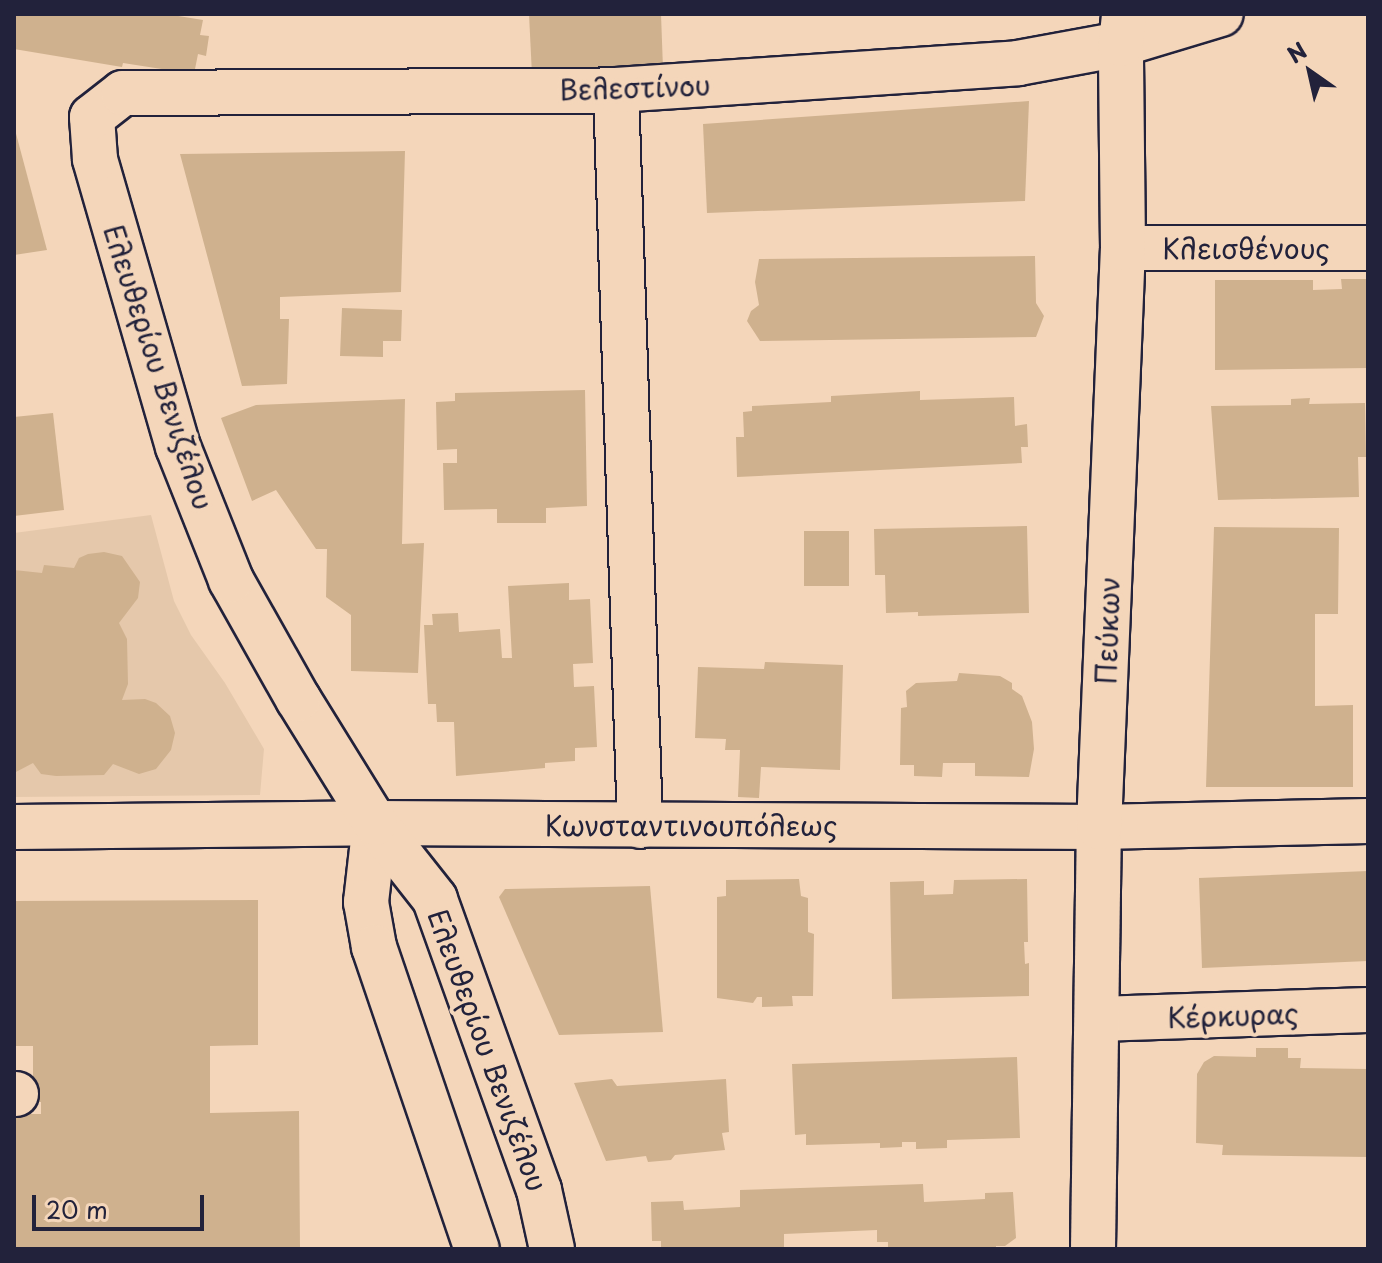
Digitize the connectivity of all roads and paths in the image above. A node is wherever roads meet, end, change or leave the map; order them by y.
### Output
1 (1221, 14) edge
2 (1123, 29) edge
3 (616, 90) junction
4 (95, 159) joint
5 (1123, 248) junction
6 (1368, 248) edge
7 (1368, 821) edge
8 (375, 823) junction
9 (640, 826) junction
10 (14, 827) edge
11 (1099, 827) junction
12 (1368, 1010) edge
13 (1098, 1019) junction
14 (477, 1249) edge
15 (552, 1249) edge
16 (1093, 1249) edge

1 - 2 street, Βελεστίνου
2 - 3 street, Βελεστίνου
2 - 5 street, Πεύκων
3 - 4 street, Βελεστίνου
3 - 9 street
4 - 8 street, Ελευθερίου Βενιζέλου
5 - 6 street, Κλεισθένους
5 - 11 street, Πεύκων
7 - 11 street, Κωνσταντινουπόλεως
8 - 9 street, Κωνσταντινουπόλεως
8 - 10 street, Κωνσταντινουπόλεως
8 - 14 street
8 - 15 street, Ελευθερίου Βενιζέλου
9 - 11 street, Κωνσταντινουπόλεως
11 - 13 street, Πεύκων
12 - 13 street, Κέρκυρας
13 - 16 street, Πεύκων

